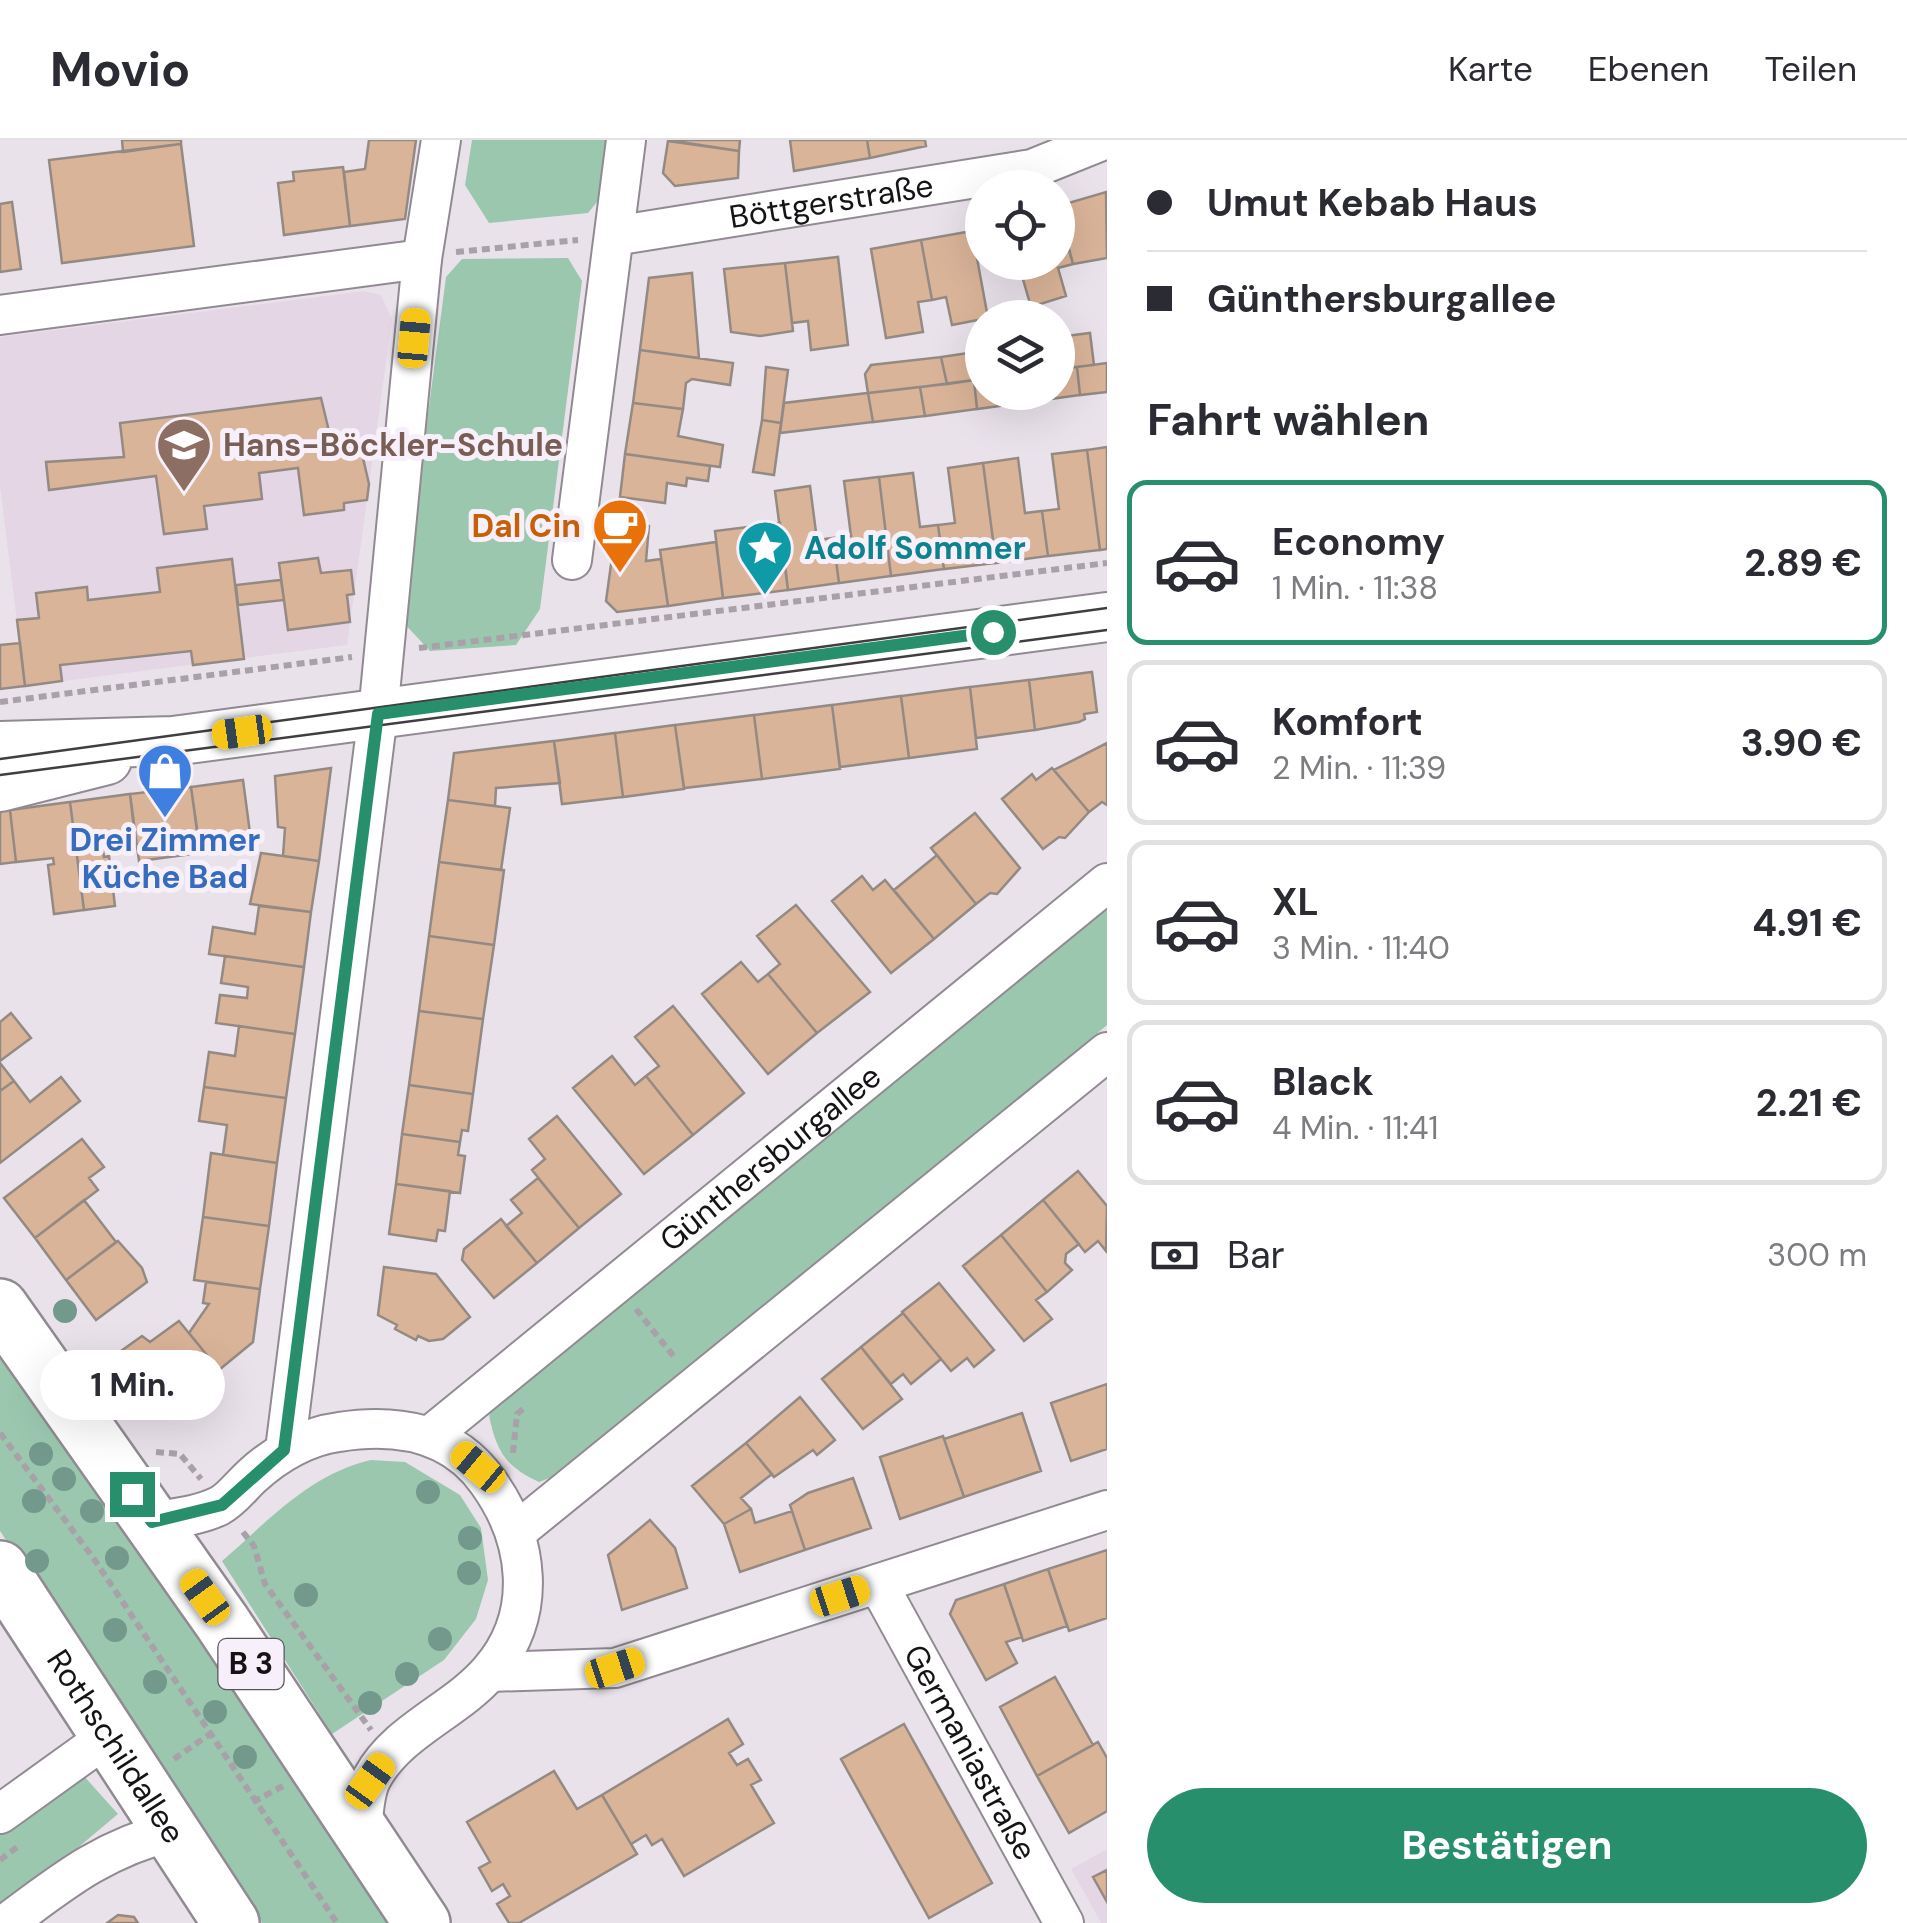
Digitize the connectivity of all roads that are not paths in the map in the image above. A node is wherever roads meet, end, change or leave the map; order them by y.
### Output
1 (440, 140) edge
2 (626, 140) edge
3 (1104, 140) edge
4 (614, 236) junction
5 (422, 259) junction
6 (0, 316) edge
7 (572, 560) dead end
8 (1107, 618) edge
9 (378, 714) junction
10 (173, 741) junction
11 (0, 746) edge
12 (0, 788) edge
13 (1107, 883) edge
14 (1107, 1052) edge
15 (4, 1317) edge
16 (432, 1436) junction
17 (284, 1450) junction
18 (1107, 1510) edge
19 (152, 1522) junction
20 (516, 1532) junction
21 (4, 1580) edge
22 (878, 1584) junction
23 (490, 1672) junction
24 (106, 1738) junction
25 (0, 1814) edge
26 (173, 1830) junction
27 (362, 1830) junction
28 (220, 1916) edge
29 (7, 1923) edge
30 (422, 1923) edge
31 (1064, 1923) edge

1 - 5 street
2 - 4 street
3 - 4 street, Böttgerstraße
4 - 7 street
5 - 6 street
5 - 9 street
8 - 9 street
9 - 10 street
9 - 17 street
10 - 11 street
10 - 12 street
13 - 16 street, Günthersburgallee
14 - 20 street
15 - 19 main road, B 3
16 - 17 street
16 - 20 street
17 - 19 street
18 - 22 street
19 - 27 main road, B 3
20 - 23 street
21 - 24 main road, Rothschildallee
22 - 23 street
22 - 31 street, Germaniastraße
23 - 27 street
24 - 25 street
24 - 26 main road, Rothschildallee
26 - 28 main road, Rothschildallee
26 - 29 street
27 - 30 main road, B 3

